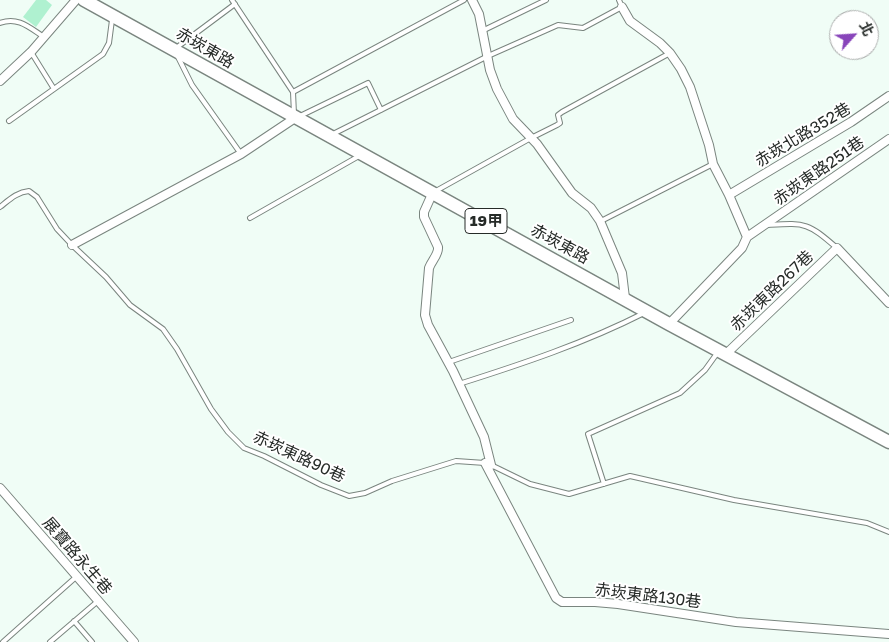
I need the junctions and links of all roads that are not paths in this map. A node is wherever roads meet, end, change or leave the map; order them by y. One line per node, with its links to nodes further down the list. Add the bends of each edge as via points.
1 (76, 0): 11 (street)
2 (84, 0): 8 (main road, 赤崁東路 / 19甲)
3 (464, 0): 18 (lane)
4 (472, 0): 10 (street)
5 (546, 0): 10 (lane)
6 (234, 2): 12 (lane); 18 (lane)
7 (621, 3): 14 (street, via 630,21); 15 (lane, via 583,28 558,25)
8 (112, 15): 12 (main road, 赤崁東路 / 19甲); 17 (lane, via 107,50)
9 (0, 23): 11 (lane, via 20,21)
10 (482, 31): 15 (street)
11 (44, 37): 13 (street)
12 (174, 49): 21 (main road, 赤崁東路 / 19甲); 26 (lane, via 192,85)
13 (31, 52): 16 (street); 17 (lane)
14 (670, 53): 24 (lane, via 562,112 558,115 559,124); 28 (street, via 688,82)
15 (488, 56): 20 (lane); 24 (street, via 490,70 509,111)
16 (0, 81)
17 (54, 89): 22 (lane)
18 (293, 92): 21 (lane)
19 (889, 96): 30 (street, 赤崁北路352巷)
20 (381, 110): 21 (lane, via 368,83); 23 (lane)
21 (295, 118): 23 (main road, 赤崁東路 / 19甲); 26 (street)
22 (8, 121)
23 (328, 136): 27 (main road, 赤崁東路 / 19甲)
24 (531, 138): 29 (lane); 33 (street, via 572,193 587,204)
25 (889, 139): 34 (street, 赤崁東路251巷)
26 (241, 154): 36 (street)
27 (362, 154): 29 (main road, 赤崁東路 / 19甲); 32 (lane)
28 (713, 164): 30 (street); 33 (lane)
29 (433, 192): 38 (main road, 赤崁東路 / 19甲); 44 (street, 赤崁東路130巷, via 424,217 438,252 429,268 425,315)
30 (730, 195): 35 (street)
31 (0, 207): 36 (lane, 赤崁東路90巷, via 17,194 29,191 37,197 57,229)
32 (250, 218)
33 (600, 221): 38 (street, via 622,273)
34 (766, 225): 35 (street, 赤崁東路251巷); 37 (lane, 赤崁東路251巷, via 801,224 812,227)
35 (747, 237): 42 (street, 赤崁東路251巷, via 742,248)
36 (72, 245): 47 (lane, 赤崁東路90巷, via 130,305 163,329 211,409 244,448 349,496 456,461)
37 (837, 248): 39 (street, 赤崁東路251巷); 43 (street, 赤崁東路267巷)
38 (625, 298): 40 (main road, 赤崁東路 / 19甲)
39 (889, 303)
40 (647, 311): 42 (main road, 赤崁東路 / 19甲); 45 (lane, via 606,332 509,369)
41 (571, 320): 44 (lane)
42 (669, 324): 43 (main road, 赤崁東路 / 19甲)
43 (722, 352): 46 (main road, 赤崁東路 / 19甲); 48 (lane, via 680,393 588,434)
44 (448, 362): 45 (street, 赤崁東路130巷)
45 (459, 384): 47 (street, 赤崁東路130巷, via 484,437)
46 (889, 442)
47 (488, 464): 48 (lane, 赤崁東路90巷, via 530,484 569,494); 54 (street, 赤崁東路130巷, via 556,598 562,602 618,604 736,622)
48 (604, 484): 50 (lane, 赤崁東路90巷, via 630,476 734,500 866,523)
49 (0, 488): 51 (street, 展寶路永生巷)
50 (889, 532)
51 (76, 577): 52 (street, 展寶路永生巷); 55 (lane)
52 (98, 601): 53 (lane); 58 (street, 展寶路永生巷)
53 (74, 621): 56 (lane); 57 (lane)
54 (889, 634)
55 (3, 642)
56 (50, 642)
57 (92, 642)
58 (134, 642)

